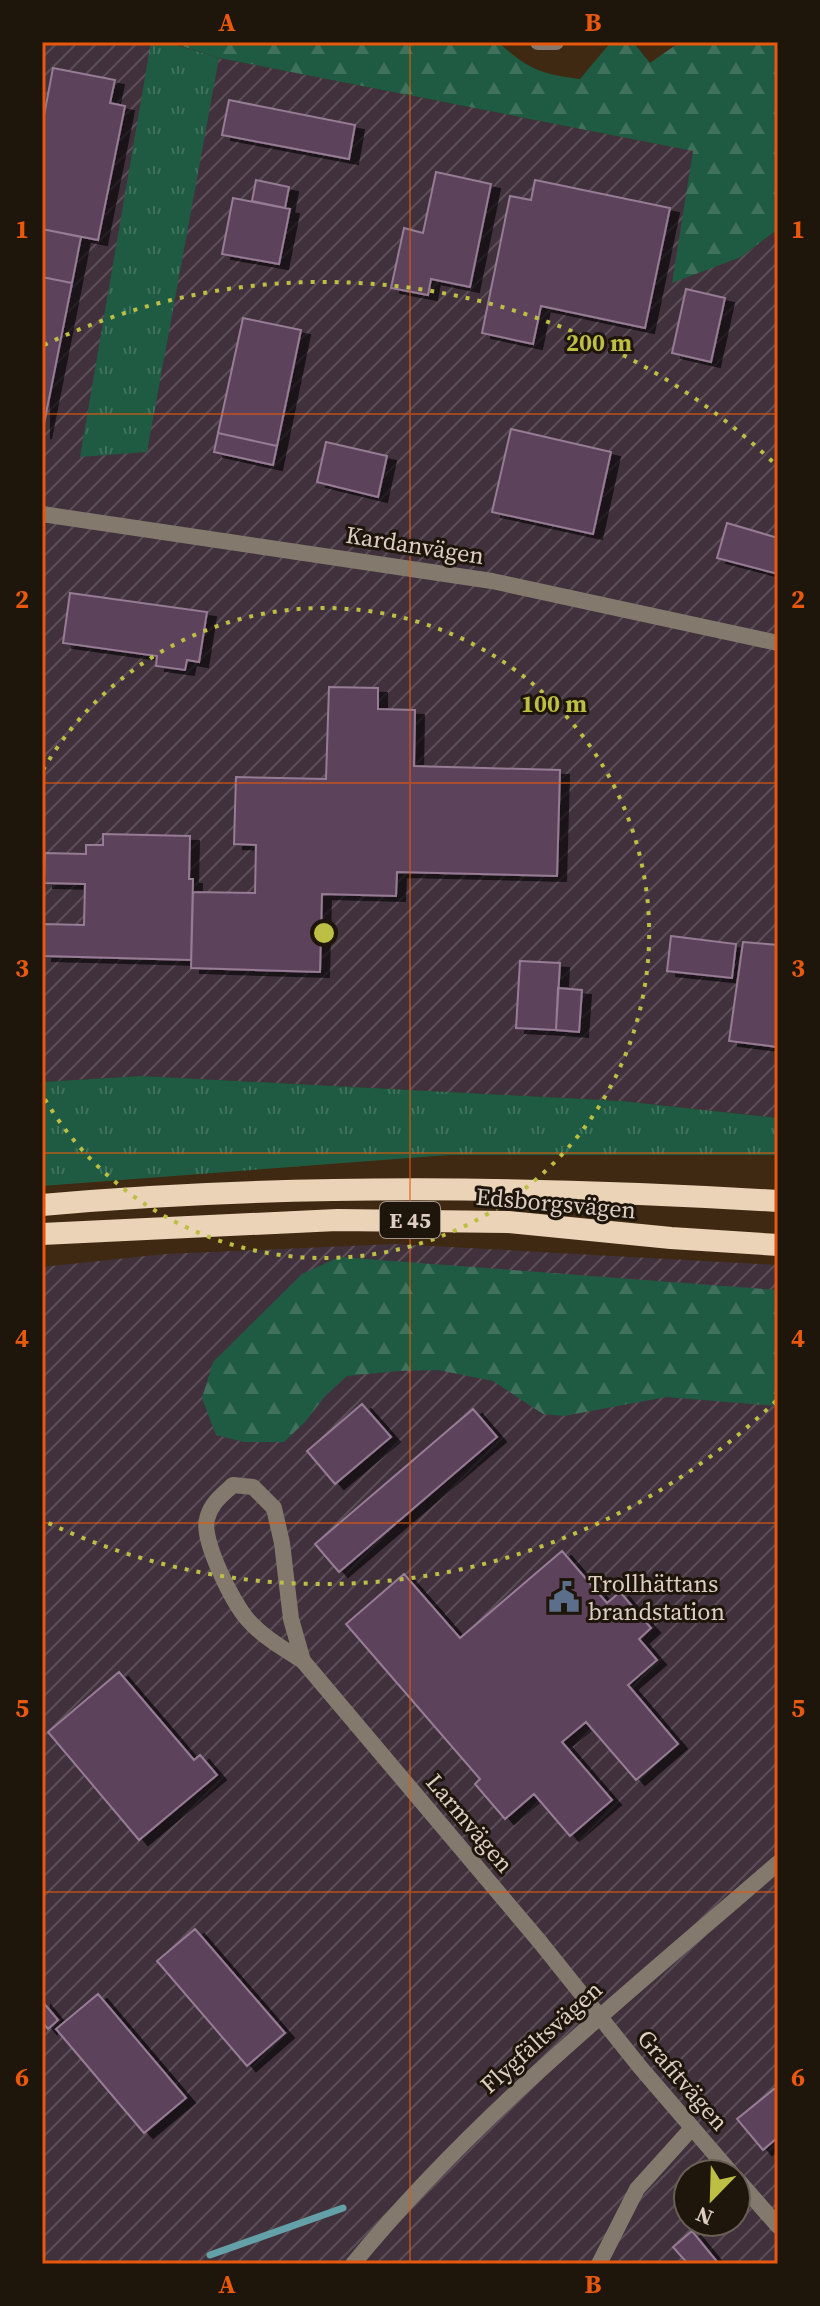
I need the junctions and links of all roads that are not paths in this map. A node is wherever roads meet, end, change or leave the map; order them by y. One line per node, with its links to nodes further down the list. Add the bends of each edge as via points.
1 (538, 42): 2 (street)
2 (556, 42)
3 (42, 514): 4 (street, Kardanvägen, via 492,581)
4 (778, 643)
5 (778, 1201): 6 (highway, Edsborgsvägen / E 45, via 508,1188 334,1189)
6 (42, 1205)
7 (42, 1234): 8 (highway, Edsborgsvägen / E 45, via 337,1220 508,1222)
8 (778, 1245)
9 (303, 1661): 9 (street, Larmvägen, via 274,1508 253,1487 233,1485 213,1503 206,1522 213,1552 248,1620); 11 (street, Larmvägen)
10 (778, 1863): 11 (street, Flygfältsvägen)
11 (599, 2017): 12 (street, Grafitvägen); 16 (street, Flygfältsvägen, via 469,2134)
12 (692, 2128): 13 (street, Grafitvägen); 17 (street, via 637,2189)
13 (718, 2158)
14 (752, 2196): 15 (street, Grafitvägen)
15 (778, 2226)
16 (353, 2264)
17 (599, 2264)

